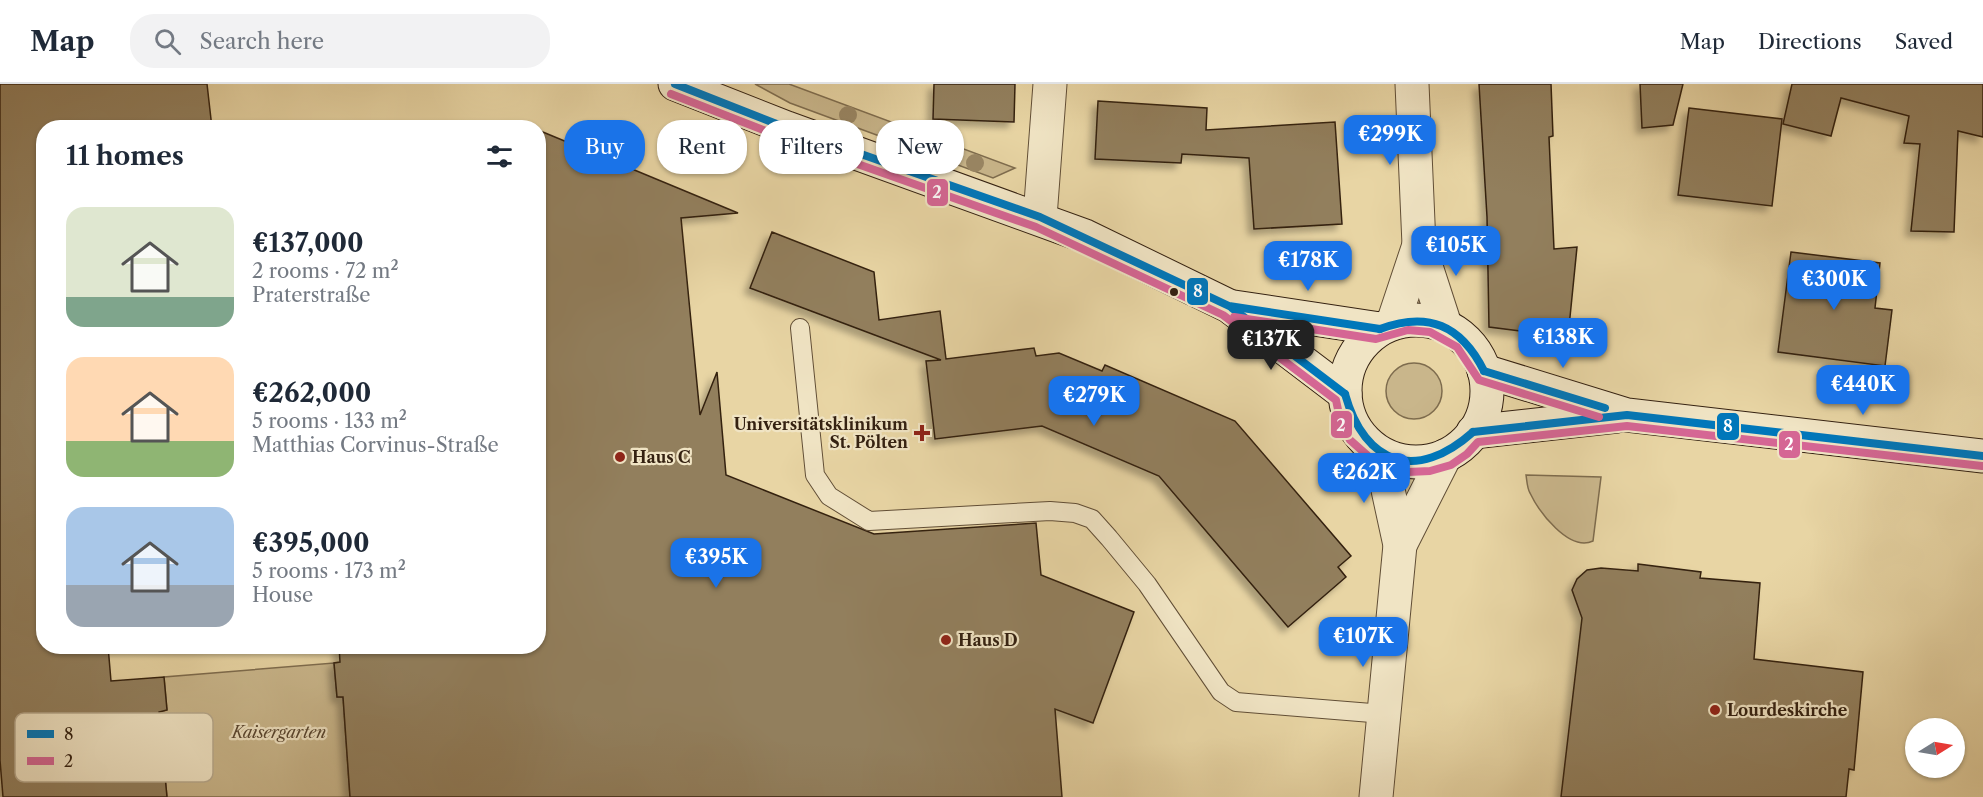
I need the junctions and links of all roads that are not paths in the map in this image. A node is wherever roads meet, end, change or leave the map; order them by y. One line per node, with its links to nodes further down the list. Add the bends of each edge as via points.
1 (675, 84): 4 (main road)
2 (1050, 84): 4 (main road)
3 (1412, 84): 5 (main road)
4 (1040, 217): 6 (main road)
5 (1419, 245): 7 (main road); 8 (main road)
6 (1229, 306): 7 (main road); 11 (main road)
7 (1386, 326): 8 (main road, via 1419,320); 11 (main road, via 1357,350 1348,371)
8 (1445, 326): 10 (main road, via 1470,344)
9 (801, 328): 18 (lane, via 816,475 830,496 869,521 1050,511 1092,519 1147,584 1221,692 1236,702)
10 (1484, 371): 12 (main road); 13 (main road, via 1486,403)
11 (1345, 394): 14 (main road, via 1349,415 1359,434)
12 (1628, 415): 13 (main road); 16 (main road)
13 (1473, 432): 15 (main road)
14 (1380, 453): 15 (main road, via 1409,462); 17 (main road)
15 (1445, 456): 17 (main road)
16 (1983, 456)
17 (1400, 545): 18 (main road)
18 (1384, 714): 19 (main road)
19 (1376, 797)

